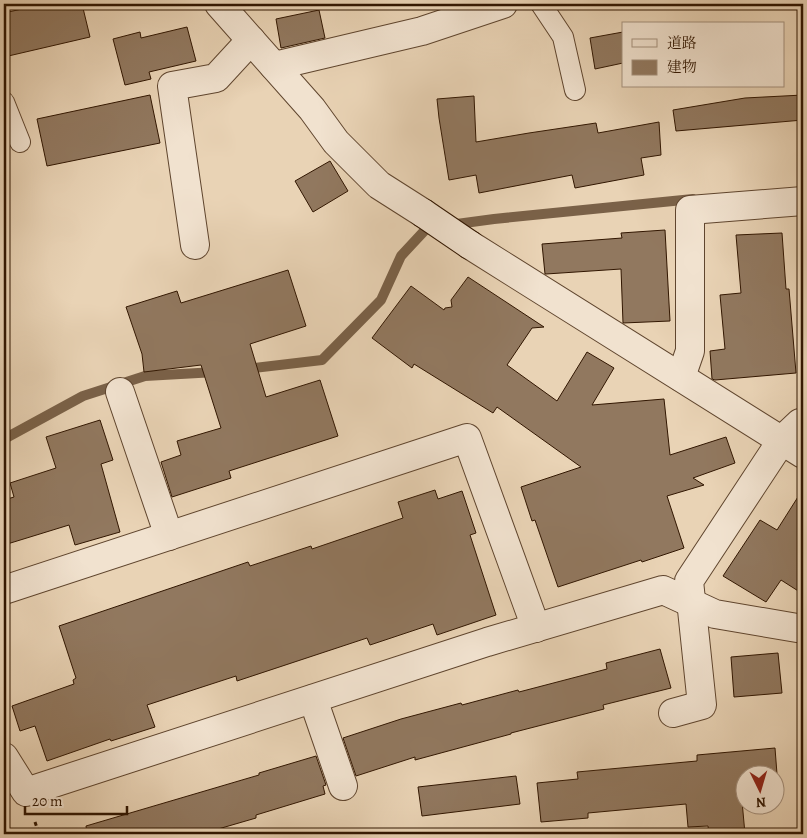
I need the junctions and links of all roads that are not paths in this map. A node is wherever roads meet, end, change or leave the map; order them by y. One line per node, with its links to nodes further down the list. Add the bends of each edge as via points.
1 (219, 4): 4 (street)
2 (503, 4): 5 (street, via 422,31)
3 (541, 4): 6 (lane, via 563,37)
4 (251, 40): 5 (street); 10 (street, via 216,78 172,86)
5 (274, 66): 11 (street, via 336,142 379,185)
6 (575, 90)
7 (4, 102): 8 (lane)
8 (20, 142)
9 (803, 201): 11 (street, via 690,210 690,351)
10 (195, 245)
11 (681, 377): 14 (street)
12 (120, 392): 15 (street)
13 (803, 423): 14 (street, via 800,423)
14 (793, 447): 17 (street, via 689,582)
15 (169, 536): 16 (street); 18 (street, via 467,438)
16 (4, 590)
17 (690, 602): 18 (street, via 663,590); 19 (street, via 715,614); 21 (street, via 702,705)
18 (536, 628): 20 (street)
19 (803, 629)
20 (313, 699): 22 (street, via 26,792); 23 (street)
21 (673, 714)
22 (8, 772)
23 (343, 786)

